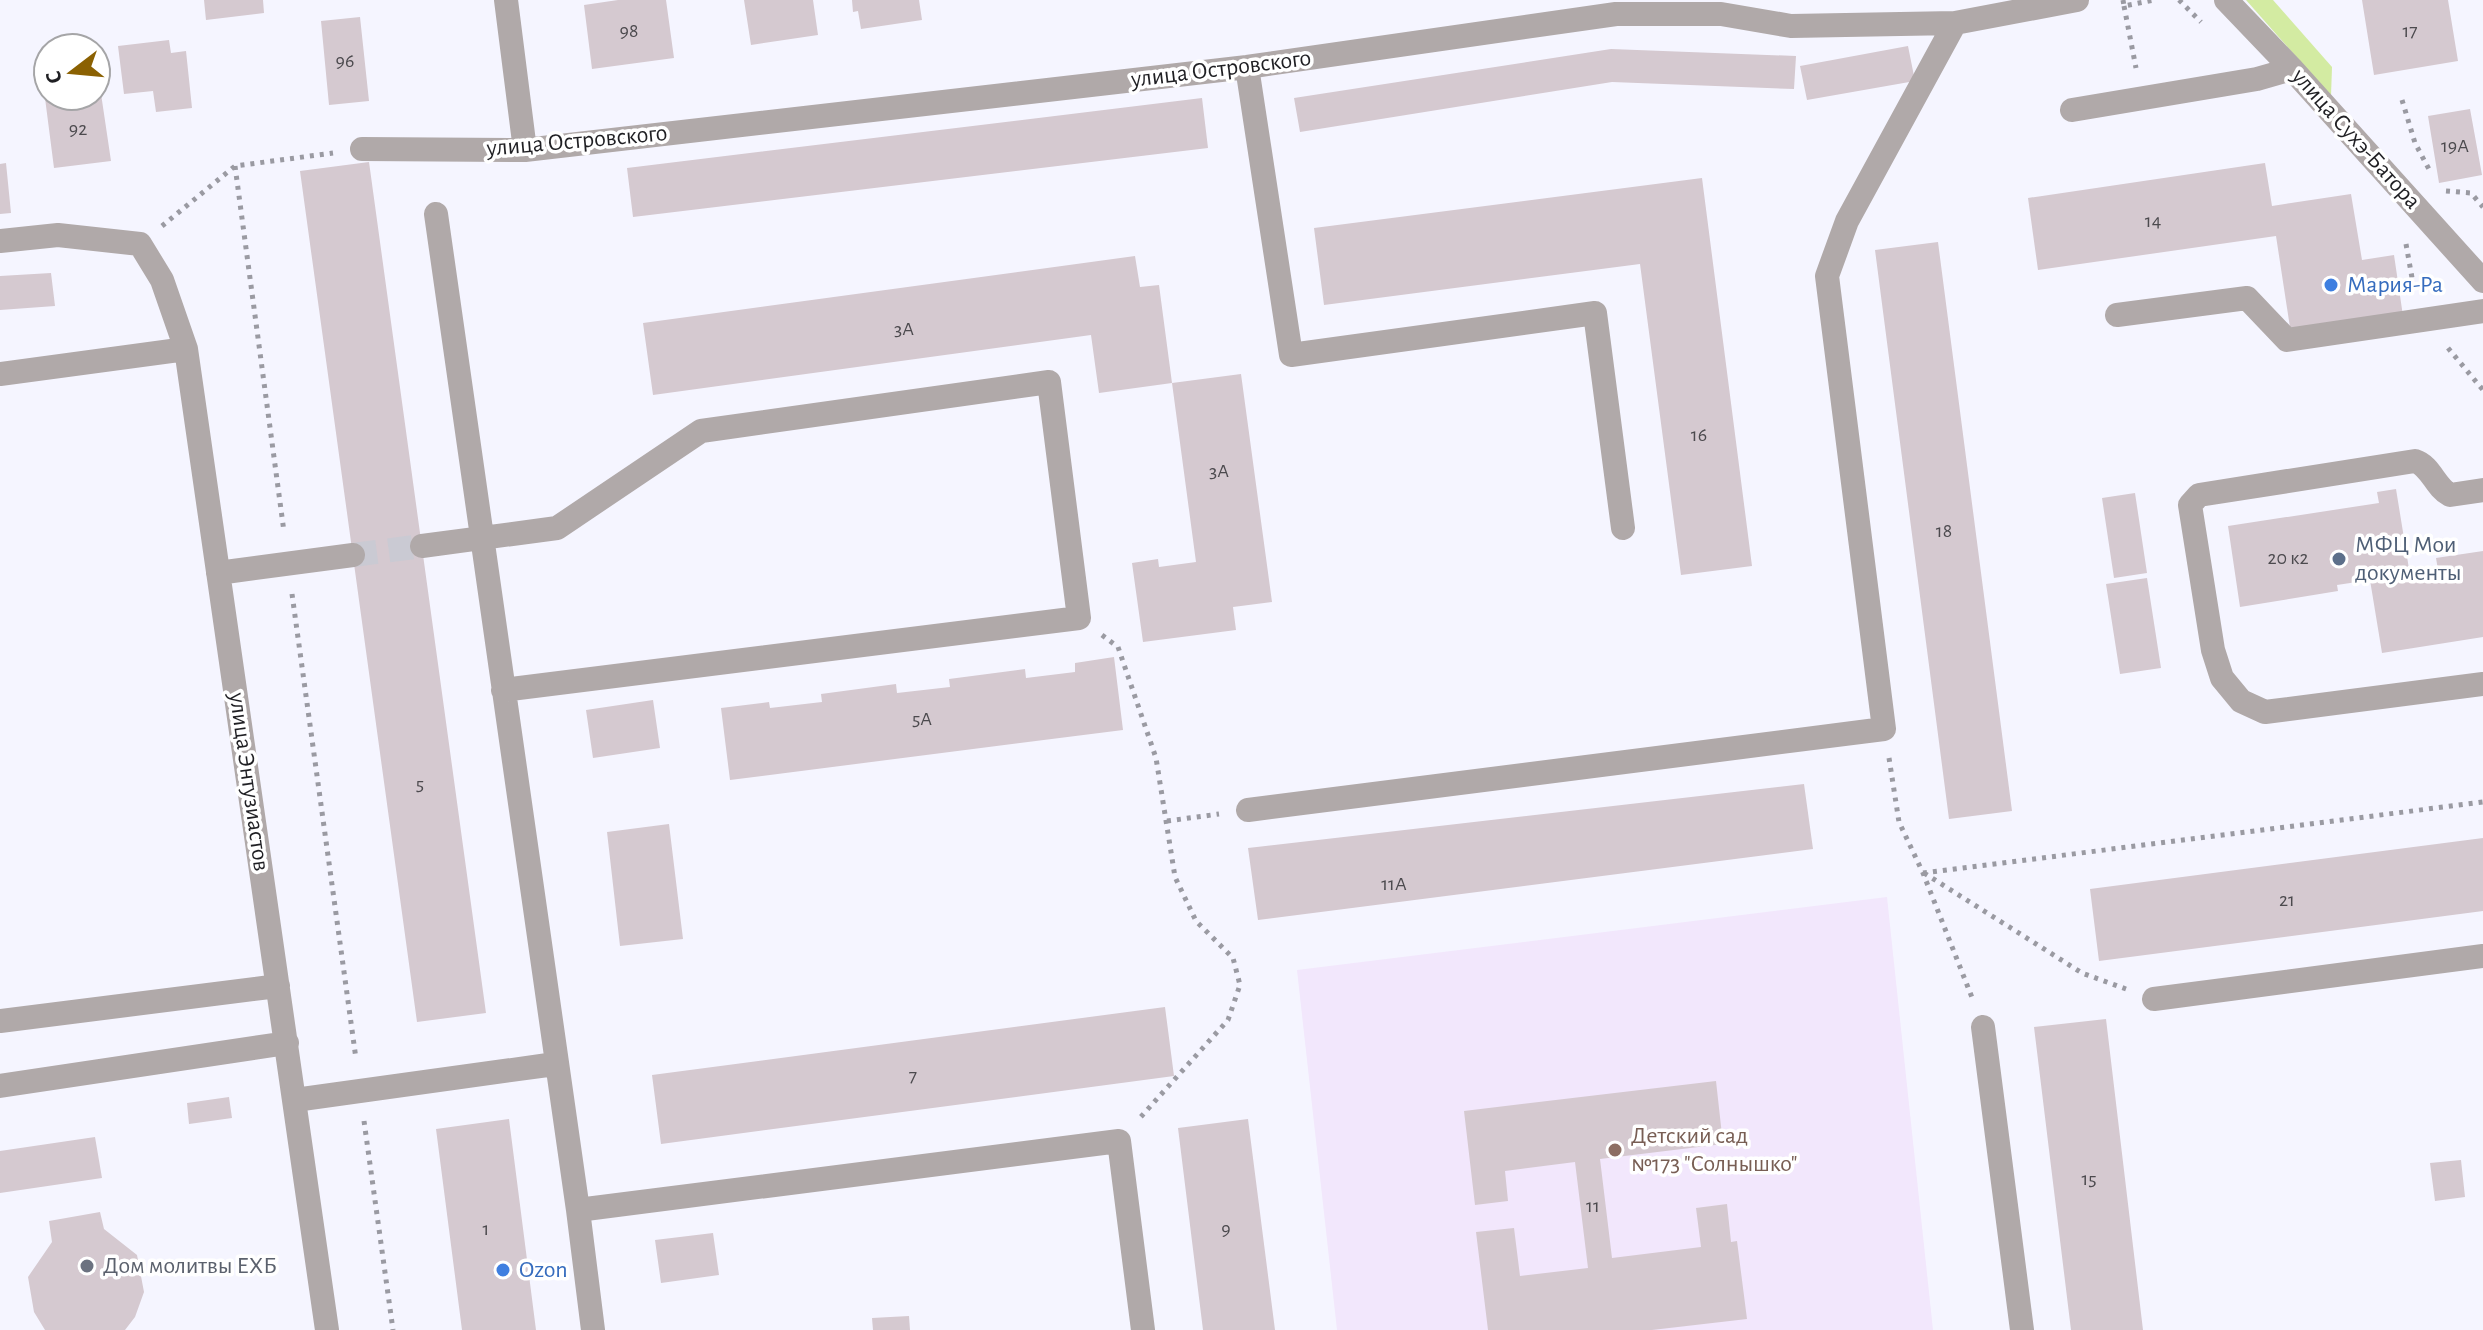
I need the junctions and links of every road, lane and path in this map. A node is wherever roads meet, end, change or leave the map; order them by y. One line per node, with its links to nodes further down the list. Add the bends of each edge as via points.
1 (506, 0): 16 (street)
2 (2077, 0): 8 (street, улица Островского)
3 (2154, 0): 6 (path)
4 (2179, 0): 9 (path)
5 (2226, 0): 11 (street, улица Сухэ-Батора)
6 (2124, 3): 12 (path)
7 (1720, 7): 8 (street, улица Островского, via 1791,26); 10 (street, улица Островского, via 1616,14)
8 (1955, 23): 42 (street, via 1847,221 1827,276)
9 (2201, 23)
10 (1247, 67): 16 (street, улица Островского); 33 (street, via 1291,355 1595,313)
11 (2292, 69): 12 (street); 25 (street, улица Сухэ-Батора)
12 (2142, 98): 14 (street)
13 (2402, 100): 18 (path, via 2415,143)
14 (2072, 110)
15 (362, 149): 16 (street, улица Островского); 17 (path)
16 (525, 150)
17 (235, 166): 23 (path); 37 (path)
18 (2434, 179)
19 (2440, 191): 20 (path, via 2471,193)
20 (2483, 207)
21 (436, 214): 34 (street)
22 (0, 241): 23 (street, via 58,235)
23 (140, 244): 29 (street, улица Энтузиастов, via 162,280)
24 (2406, 244): 28 (path, via 2417,310)
25 (2483, 281)
26 (2483, 311): 28 (street)
27 (2117, 315): 28 (street, via 2247,298 2287,340)
28 (2426, 320): 31 (path)
29 (186, 349): 30 (street); 38 (street, улица Энтузиастов)
30 (0, 374)
31 (2483, 390)
32 (2483, 490): 40 (street, via 2450,495 2415,461 2199,495 2190,505 2213,650 2222,678 2241,701 2265,712)
33 (1623, 528)
34 (482, 538): 35 (street); 39 (street, via 557,528 701,431 1049,382); 41 (street)
35 (422, 546)
36 (353, 555): 37 (street)
37 (288, 564): 38 (street); 55 (path)
38 (218, 573): 48 (street, улица Энтузиастов)
39 (1079, 618): 41 (street); 45 (path, via 1118,647 1156,758)
40 (2483, 684)
41 (503, 690): 53 (street)
42 (1884, 729): 44 (street); 46 (path, via 1899,822)
43 (2483, 802): 46 (path)
44 (1248, 810): 45 (path)
45 (1167, 821): 57 (path, via 1175,877 1196,921 1233,958 1240,985 1228,1020)
46 (1923, 873): 49 (path, via 2082,973); 51 (path)
47 (2483, 956): 49 (street)
48 (278, 986): 50 (street); 52 (street, улица Энтузиастов)
49 (2154, 999)
50 (0, 1021)
51 (1983, 1027): 63 (street)
52 (287, 1043): 54 (street); 56 (street, улица Энтузиастов)
53 (555, 1064): 55 (street); 58 (street)
54 (0, 1086)
55 (360, 1091): 56 (street); 60 (path)
56 (295, 1100): 59 (street, улица Энтузиастов)
57 (1119, 1141): 58 (street); 62 (street)
58 (578, 1210): 61 (street)
59 (327, 1330)
60 (393, 1330)
61 (593, 1330)
62 (1143, 1330)
63 (2022, 1330)

